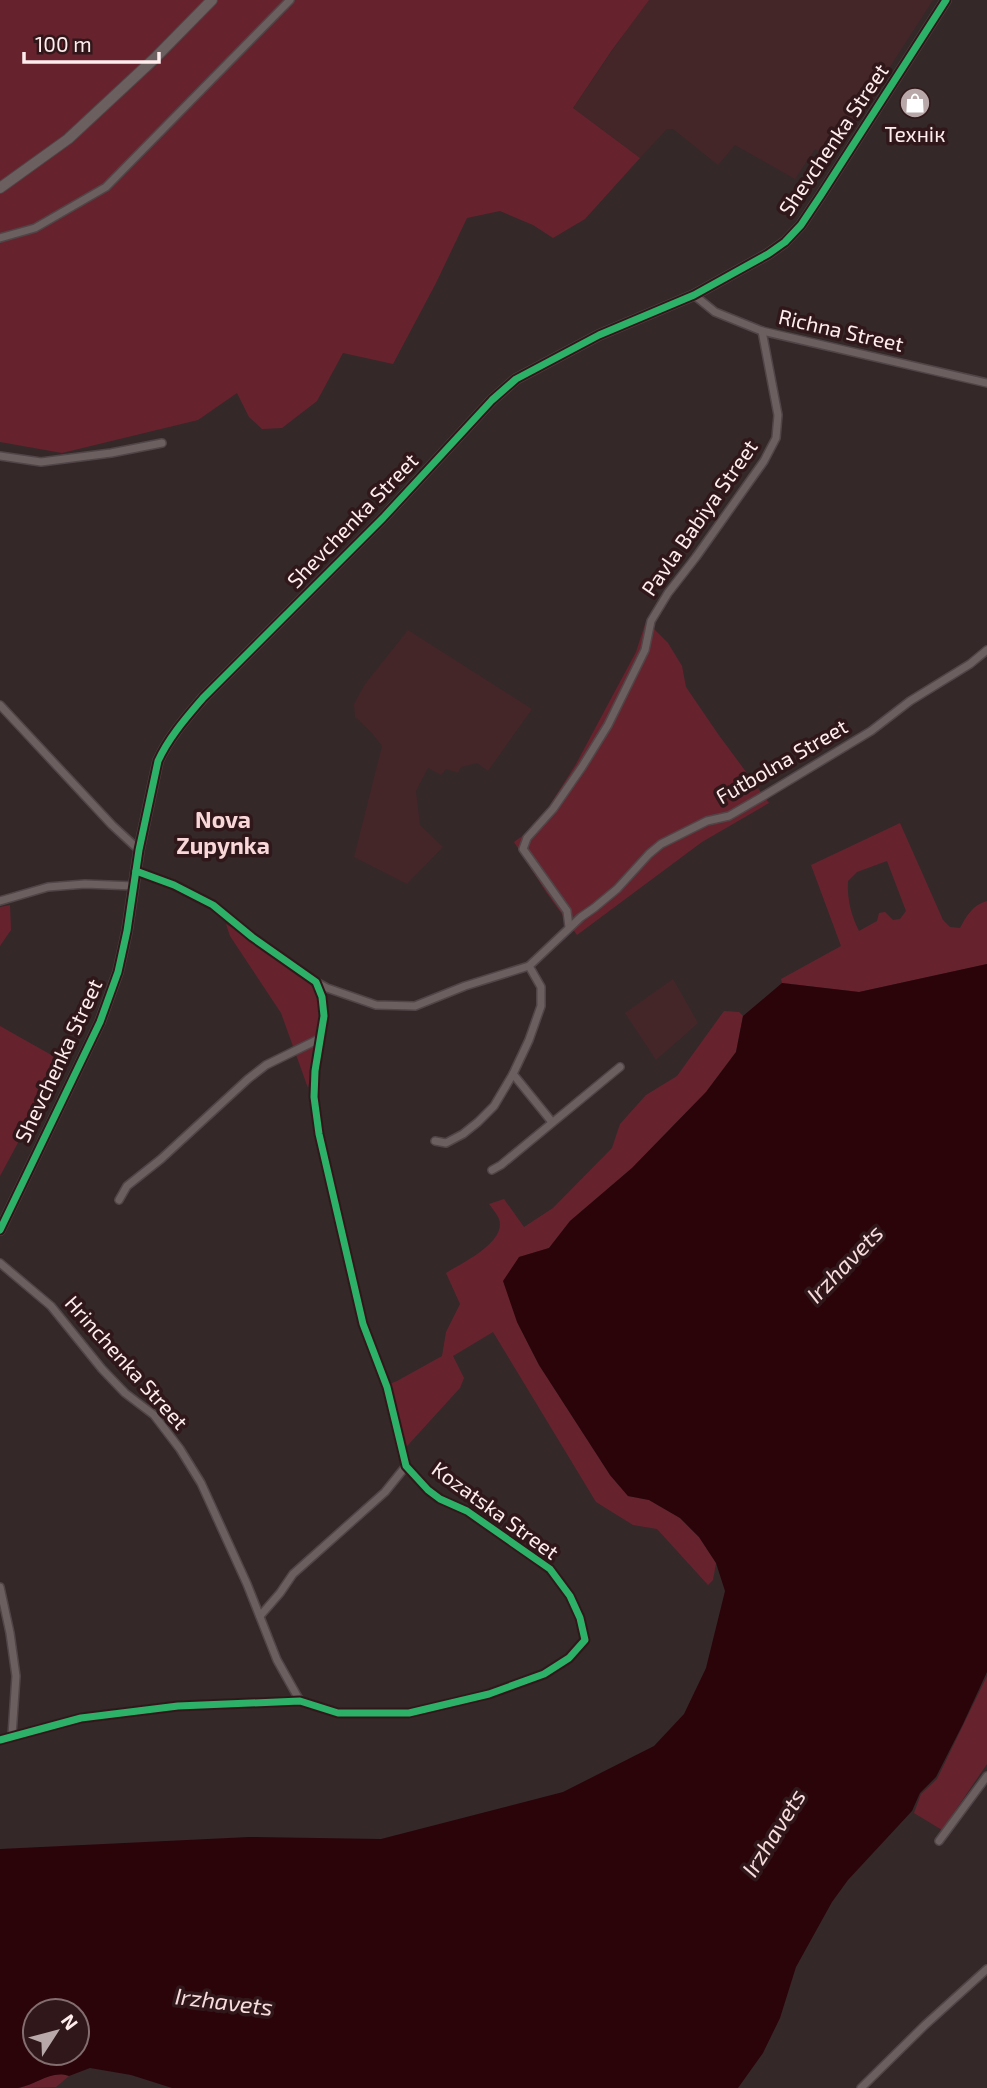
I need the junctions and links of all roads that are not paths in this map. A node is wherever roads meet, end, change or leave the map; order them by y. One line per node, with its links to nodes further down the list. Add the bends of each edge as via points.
1 (212, 0): 4 (street, via 68,139)
2 (290, 0): 5 (street, via 106,187 34,228)
3 (946, 0): 6 (street, Shevchenka Street, via 801,225 768,254)
4 (0, 188)
5 (0, 238)
6 (694, 295): 7 (street, Richna Street, via 715,312); 13 (street, Shevchenka Street, via 546,362 492,400 183,721 158,761)
7 (762, 331): 8 (street, Richna Street); 17 (street, Pavla Babiya Street, via 778,415 776,438 668,593 651,621 645,650 608,725 523,849 567,911)
8 (987, 383)
9 (162, 443): 10 (street, via 41,462)
10 (0, 456)
11 (987, 650): 17 (street, Futbolna Street, via 871,732 729,816 697,825 661,844 617,889)
12 (0, 705): 13 (street)
13 (139, 850): 14 (street, Shevchenka Street)
14 (136, 871): 15 (street, Shevchenka Street); 19 (street, via 213,905)
15 (134, 886): 16 (street, via 48,887); 27 (street, Shevchenka Street, via 118,972 100,1022)
16 (0, 901)
17 (569, 927): 18 (street, Futbolna Street)
18 (529, 966): 19 (street, via 415,1006 376,1005); 22 (street, via 541,986 541,1006)
19 (316, 982): 20 (street, Kozatska Street, via 324,1016)
20 (319, 1039): 26 (street, via 248,1079 127,1185); 29 (street, Kozatska Street, via 314,1097 319,1134 363,1324 387,1387)
21 (620, 1068): 23 (street)
22 (513, 1074): 23 (street); 24 (street, via 478,1122 446,1143)
23 (552, 1122): 25 (street)
24 (435, 1141)
25 (492, 1170)
26 (120, 1200)
27 (0, 1230)
28 (0, 1263): 31 (street, Hrinchenka Street, via 51,1306 102,1369 154,1415 180,1449 201,1483)
29 (406, 1466): 31 (street, via 385,1492 293,1574); 32 (street, Kozatska Street, via 440,1499 467,1511 550,1569 570,1596 585,1640 569,1658 544,1674 489,1695 409,1713 338,1713)
30 (0, 1587): 33 (street, via 16,1676)
31 (260, 1616): 32 (street, Hrinchenka Street, via 276,1660)
32 (300, 1701): 33 (street, Kozatska Street, via 178,1706 81,1718)
33 (12, 1735): 34 (street, Kozatska Street)
34 (0, 1740)
35 (987, 1776): 36 (street)
36 (939, 1841)
37 (987, 1969): 38 (street)
38 (861, 2088)

